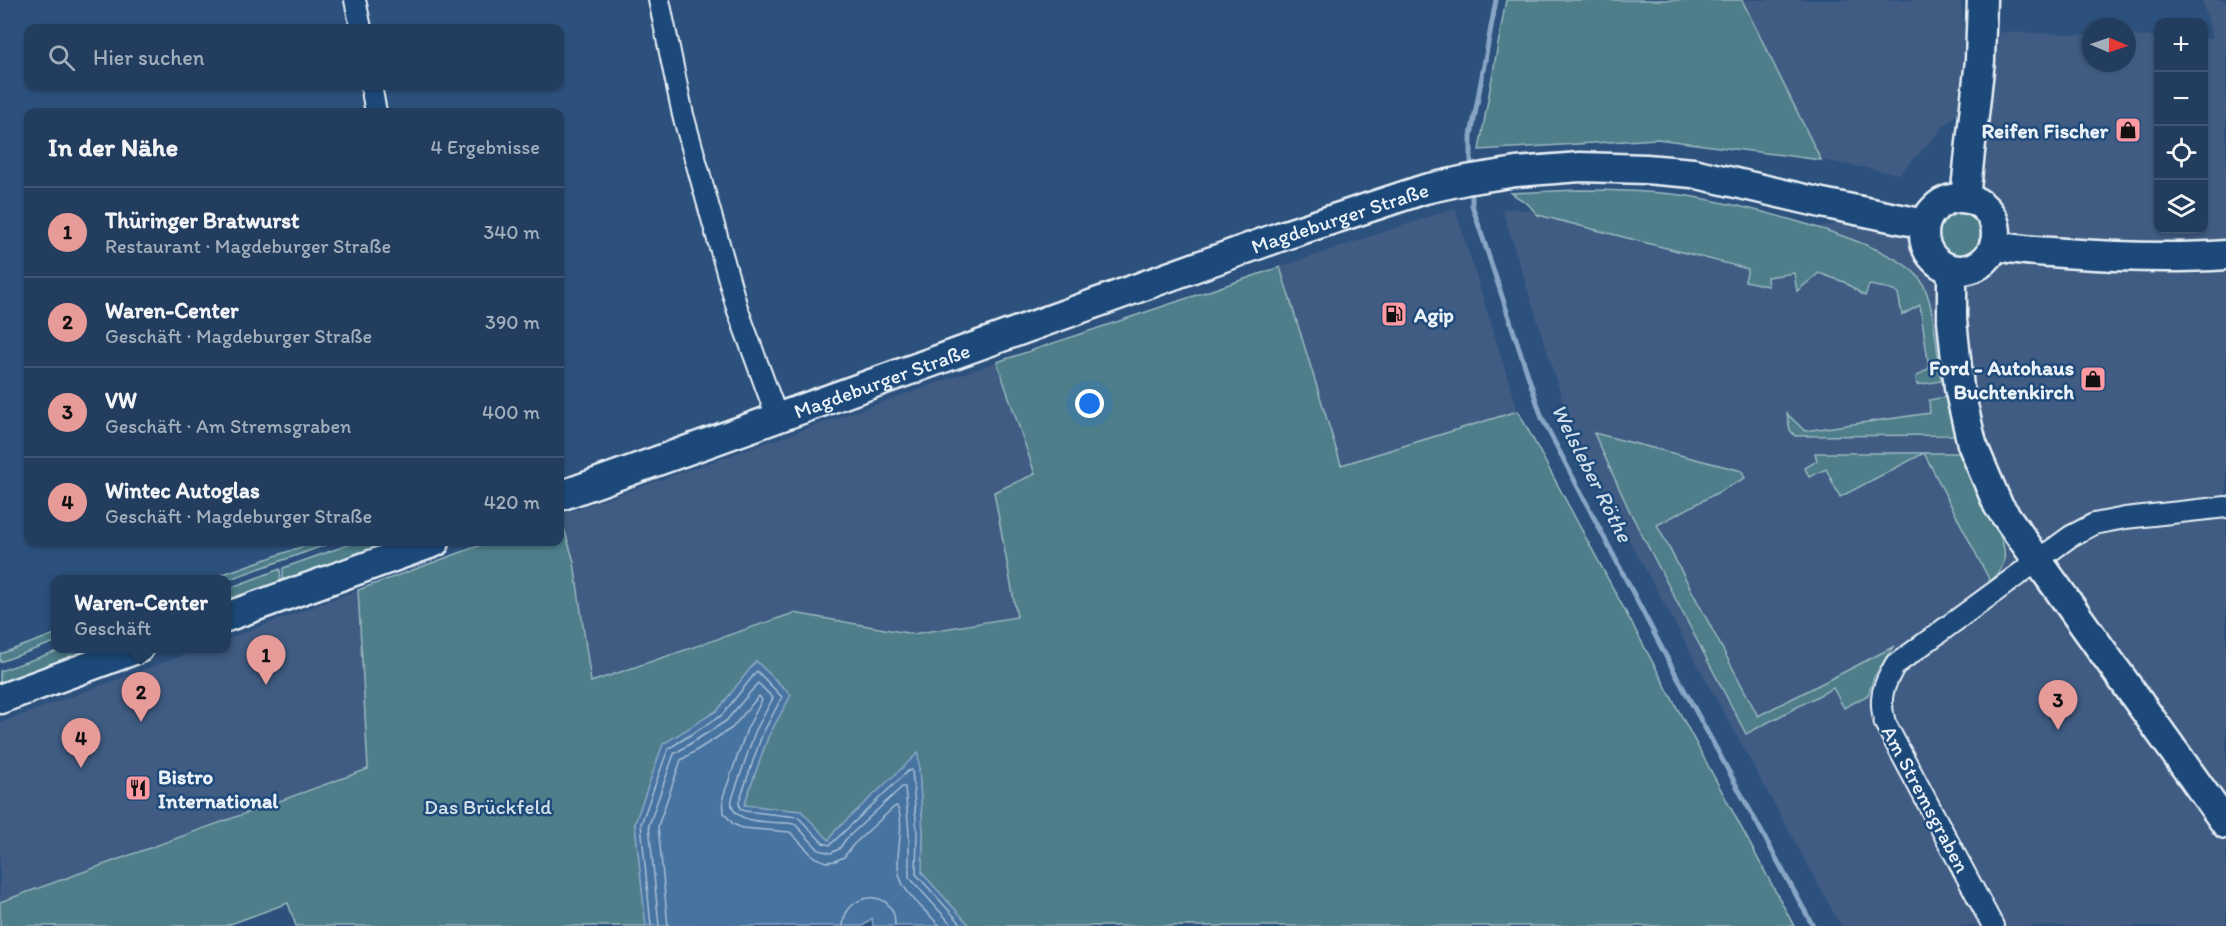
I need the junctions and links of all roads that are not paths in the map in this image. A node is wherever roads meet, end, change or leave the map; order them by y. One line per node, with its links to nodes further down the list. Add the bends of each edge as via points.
1 (355, 0): 4 (street)
2 (659, 0): 12 (street, Magdeburger Straße, via 683,115 737,308)
3 (1982, 0): 7 (main road, via 1980,60)
4 (360, 24)
5 (372, 90): 6 (street)
6 (375, 108)
7 (1965, 198): 8 (main road, via 1937,206); 9 (main road, via 1988,211 1995,228)
8 (1925, 224): 11 (main road, via 1928,252); 12 (main road, Magdeburger Straße, via 1693,173 1580,167 1479,178 1425,189 1282,236)
9 (1995, 244): 10 (main road, via 2121,257); 11 (main road, via 1982,263)
10 (2226, 255)
11 (1952, 270): 16 (main road, via 1954,351 1972,444 1998,505)
12 (777, 417): 13 (main road, Magdeburger Straße)
13 (564, 495)
14 (2226, 507): 16 (street, Am Stremsgraben, via 2094,524)
15 (424, 546): 17 (main road)
16 (2037, 560): 20 (main road); 21 (street, Am Stremsgraben, via 1895,665 1884,684 1880,706 1892,738)
17 (231, 615)
18 (125, 653): 19 (main road)
19 (0, 699)
20 (2226, 824)
21 (1993, 926)

